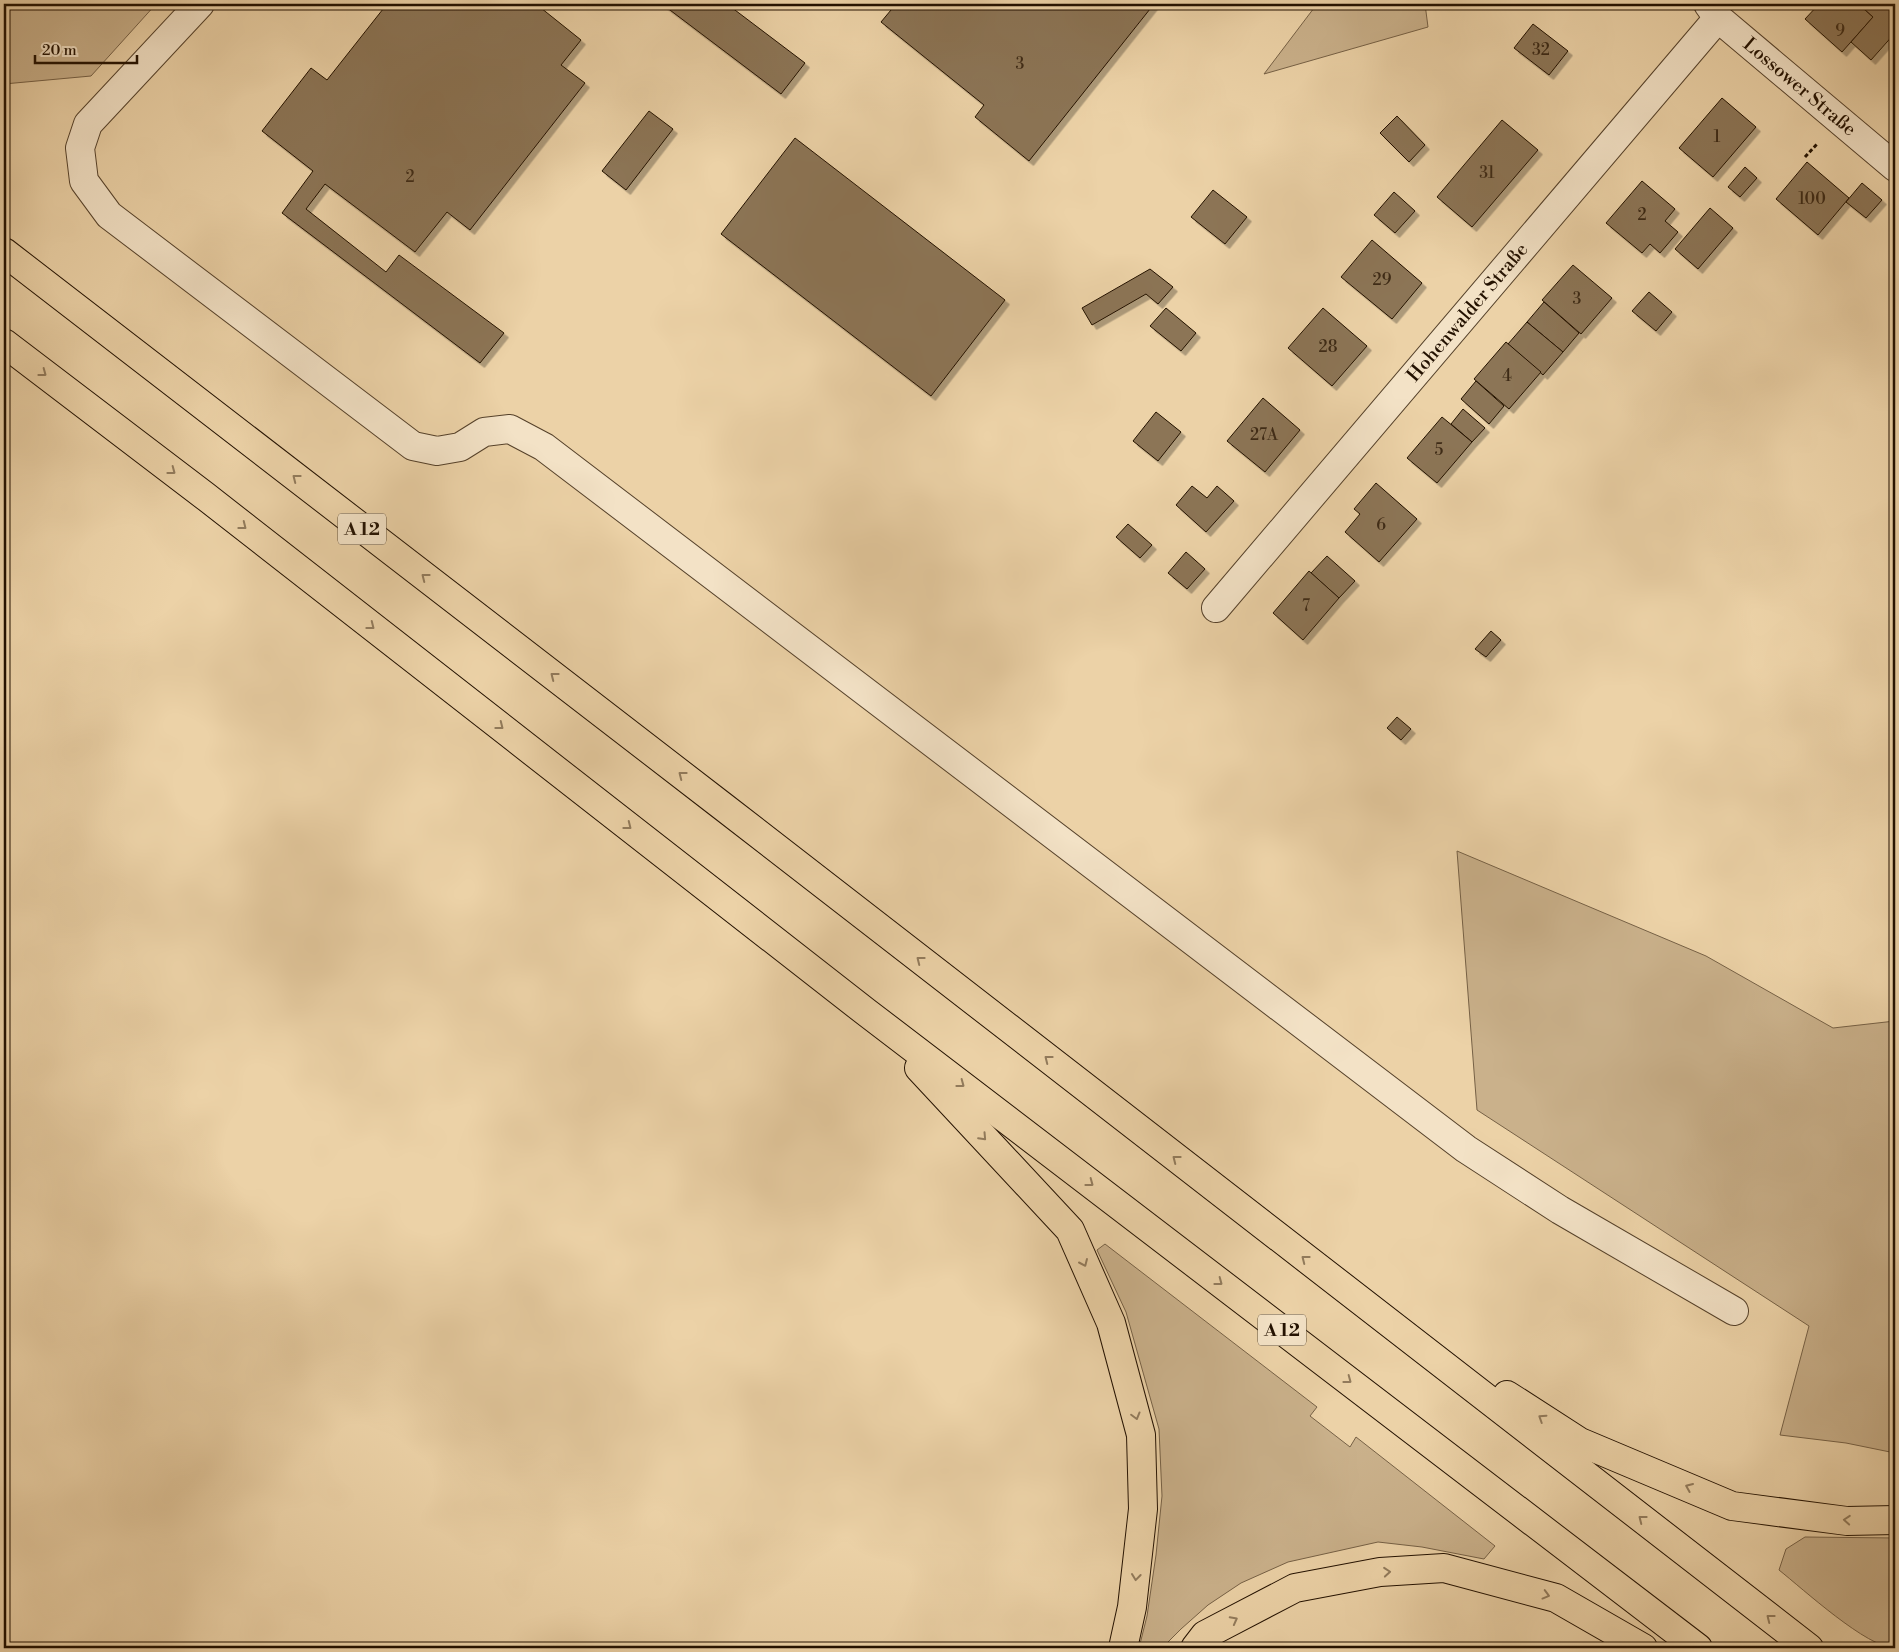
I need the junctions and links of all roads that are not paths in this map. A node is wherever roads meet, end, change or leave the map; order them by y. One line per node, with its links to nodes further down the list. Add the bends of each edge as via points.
1 (200, 4): 9 (street, via 88,124 80,148 84,181 110,215 413,446 438,451 460,447 484,432 510,429 544,447 1466,1150 1560,1210)
2 (1713, 11): 3 (street, Lossower Straße); 6 (street, Hohenwalder Straße)
3 (1895, 166)
4 (4, 252): 8 (highway, A 12, one-way to 4)
5 (4, 343): 7 (highway, A 12, one-way to 7)
6 (1216, 608)
7 (866, 1012): 11 (highway, one-way to 11, via 1070,1230 1111,1323 1142,1435 1144,1509 1132,1607); 14 (highway, A 12, one-way to 14)
8 (1343, 1289): 10 (highway, one-way to 8, via 1847,1521 1732,1506 1598,1450 1580,1442); 15 (highway, A 12, one-way to 8)
9 (1734, 1311)
10 (1895, 1520)
11 (1123, 1648)
12 (1195, 1648): 13 (highway, one-way to 13, via 1205,1635 1295,1588 1380,1572 1444,1568 1556,1598)
13 (1643, 1648)
14 (1698, 1648)
15 (1809, 1648)

